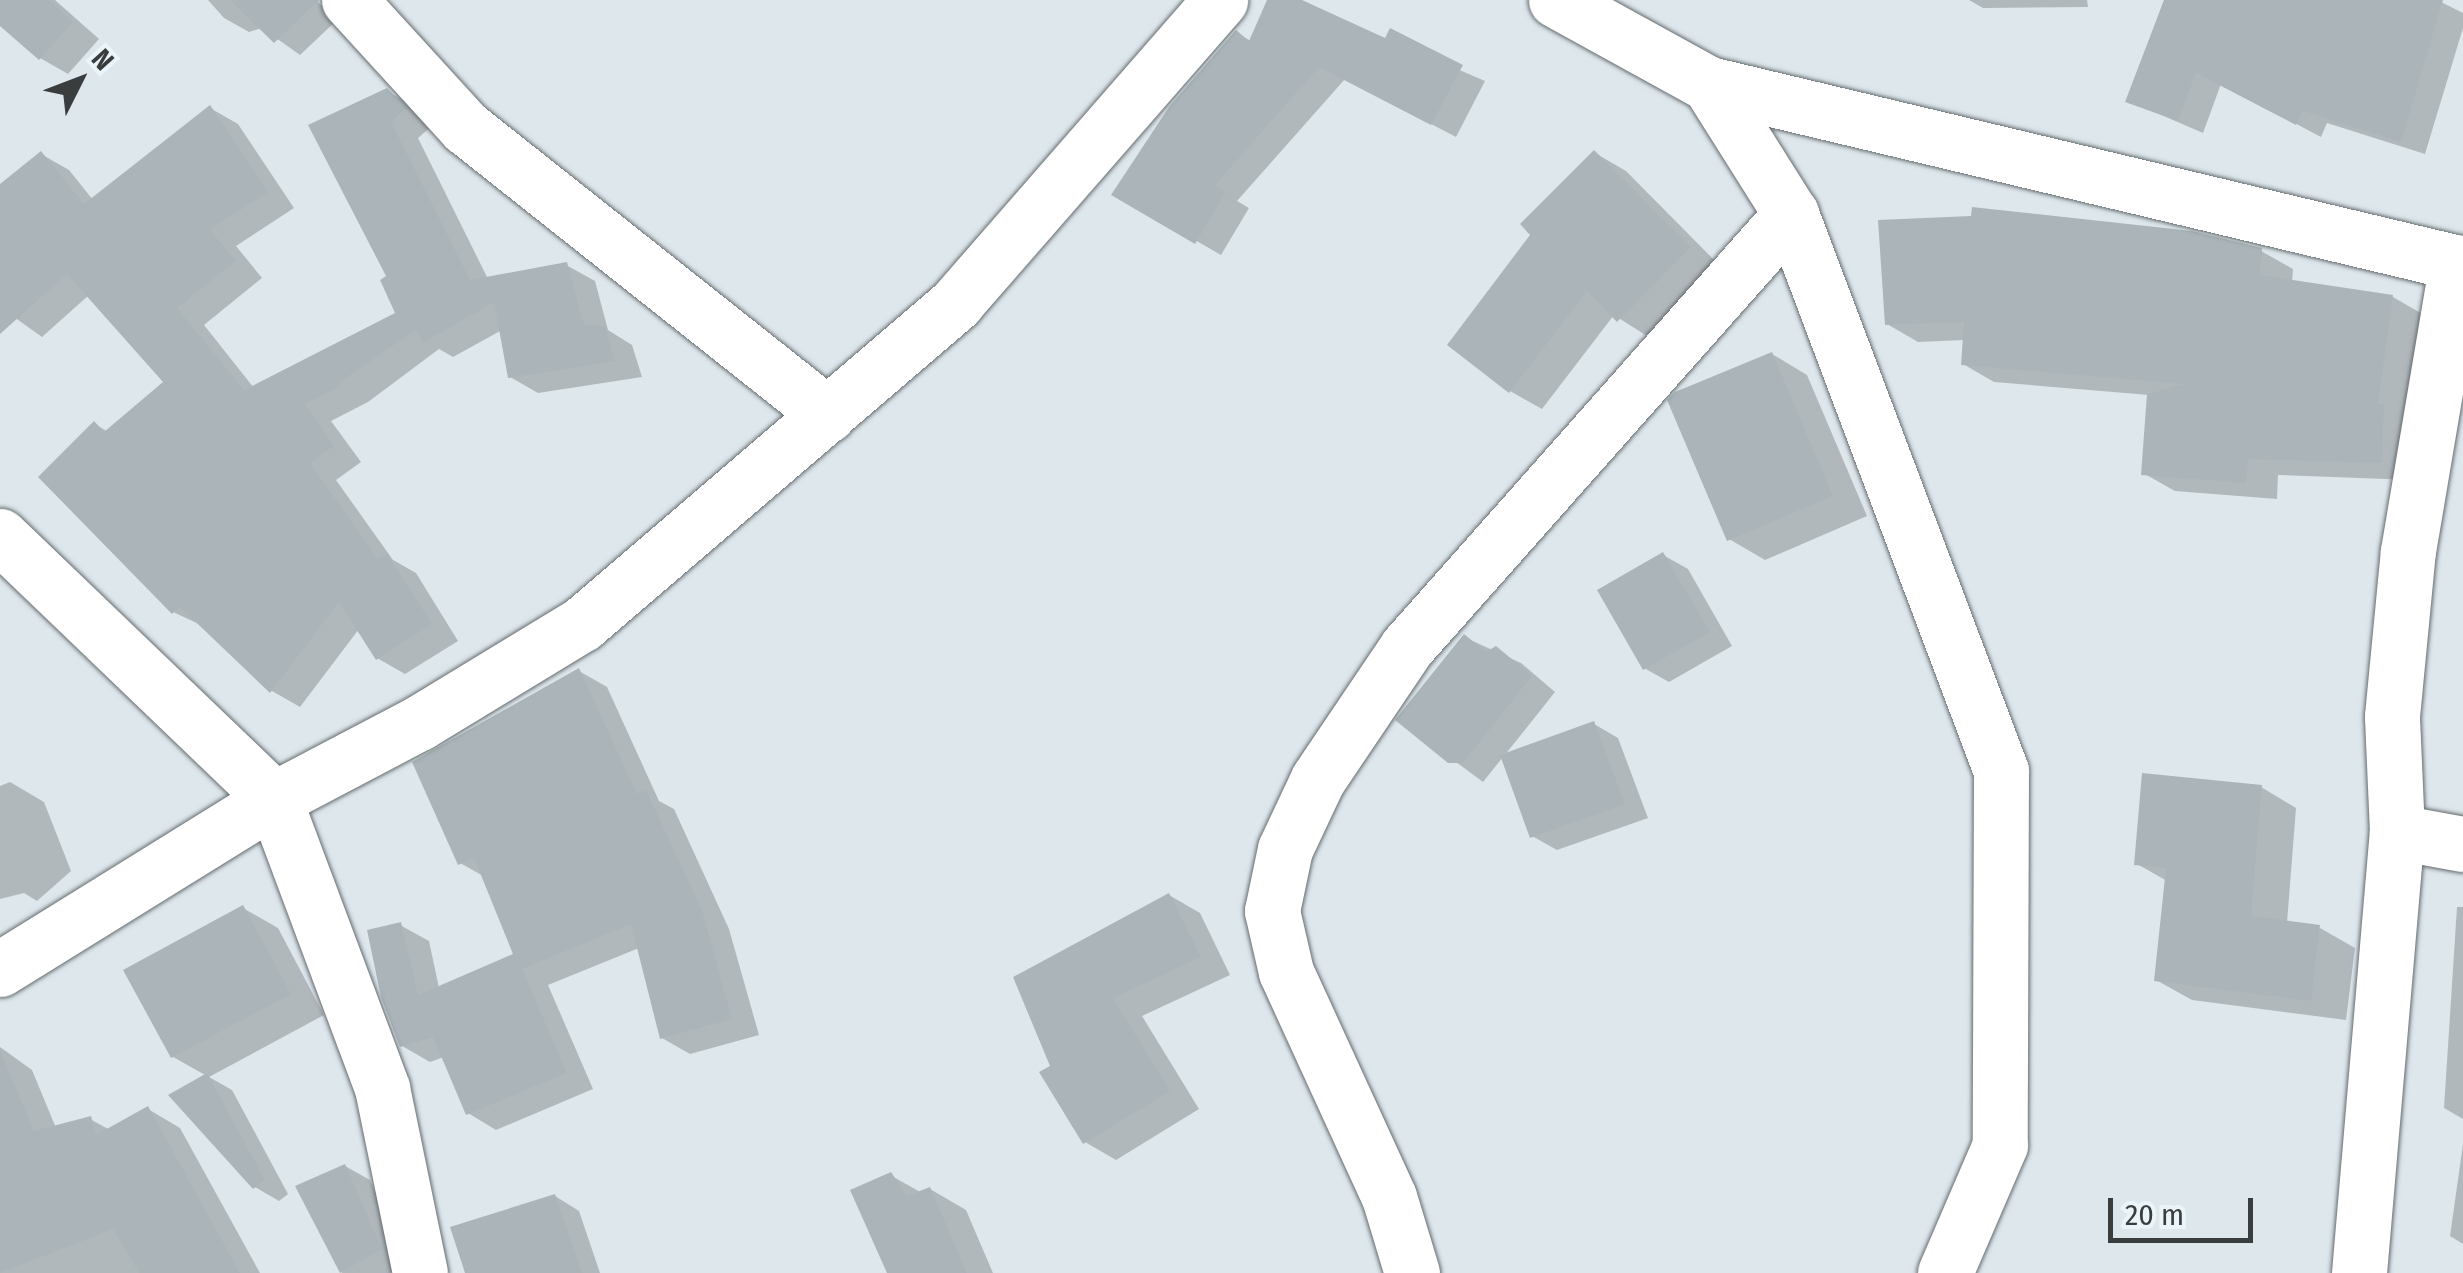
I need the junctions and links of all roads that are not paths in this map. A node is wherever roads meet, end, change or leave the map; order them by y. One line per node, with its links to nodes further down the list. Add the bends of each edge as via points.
1 (349, 0): 7 (street, via 465,127)
2 (1220, 0): 7 (street, via 956,302)
3 (1556, 0): 4 (street)
4 (1708, 84): 5 (street); 6 (street)
5 (1790, 214): 14 (street, via 1407,647 1318,779 1285,850 1272,911 1286,972 1389,1197); 15 (street, via 2001,771 2000,1145)
6 (2460, 263): 10 (street, via 2406,569 2392,716)
7 (828, 415): 9 (street, via 582,624)
8 (0, 536): 9 (street)
9 (274, 799): 12 (street); 13 (street, via 382,1088)
10 (2397, 832): 11 (street); 16 (street)
11 (2463, 844)
12 (0, 969)
13 (420, 1273)
14 (1412, 1273)
15 (1945, 1273)
16 (2359, 1273)

